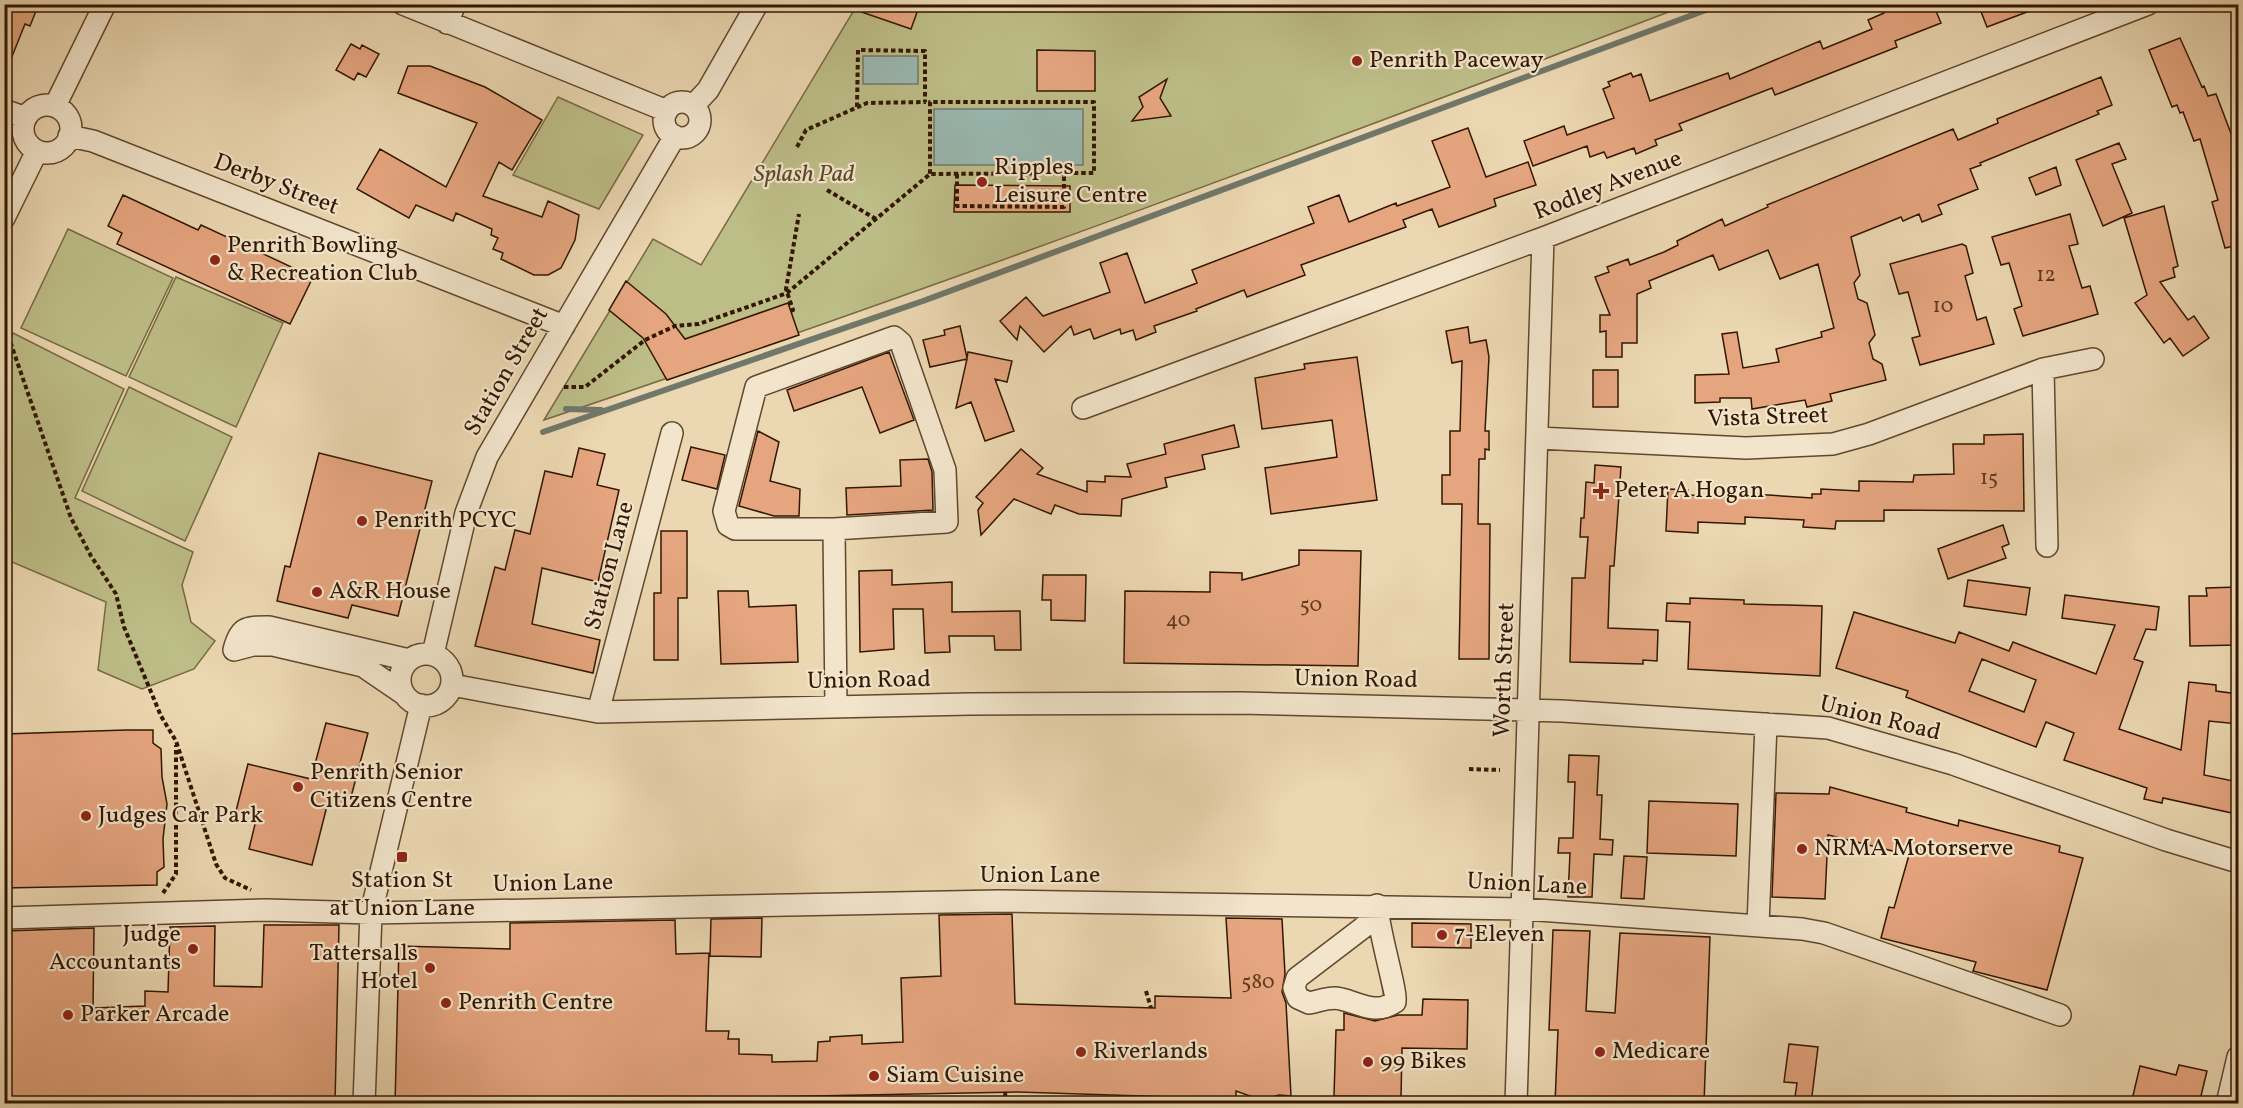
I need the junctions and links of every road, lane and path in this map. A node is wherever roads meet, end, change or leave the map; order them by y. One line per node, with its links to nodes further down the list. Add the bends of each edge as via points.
1 (105, 4): 7 (street)
2 (403, 4): 5 (street)
3 (757, 4): 8 (street, via 708,90)
4 (2148, 4): 24 (street, Rodley Avenue)
5 (451, 14): 11 (street)
6 (928, 102): 9 (path, via 867,103); 9 (path, via 925,51 858,50); 17 (path); 19 (path, via 1094,102 1094,173)
7 (55, 106): 12 (street, via 36,108); 13 (street, via 67,116)
8 (693, 106): 11 (street, via 679,103); 14 (street, via 699,115 698,129 686,138)
9 (857, 107): 15 (path, via 806,130)
10 (4, 110): 12 (street)
11 (667, 111): 14 (street, via 666,127)
12 (26, 118): 16 (street, via 24,137)
13 (69, 136): 16 (street, via 57,150); 27 (street, Derby Street, via 104,145)
14 (675, 136): 27 (street, Station Street)
15 (797, 147)
16 (37, 151): 22 (street)
17 (930, 174): 18 (path); 23 (path)
18 (957, 174): 19 (path); 19 (path, via 957,206 1064,207)
19 (1064, 174)
20 (827, 190): 23 (path)
21 (799, 214): 25 (path)
22 (4, 218)
23 (876, 219): 25 (path)
24 (1543, 238): 32 (street, Rodley Avenue); 34 (street, Worth Street)
25 (787, 293): 26 (path); 31 (path, via 699,324 675,326 645,340 585,387)
26 (791, 311)
27 (564, 326): 37 (street, Station Street, via 474,484)
28 (4, 338): 45 (path, via 12,345 71,518 116,594 124,627 161,716)
29 (2093, 359): 30 (street, Vista Street)
30 (2043, 369): 34 (street, Vista Street, via 1833,444 1746,448); 36 (street)
31 (564, 387)
32 (1083, 408)
33 (672, 433): 43 (street, Station Lane)
34 (1538, 438): 42 (street, Worth Street)
35 (834, 529): 35 (street, via 735,530 726,522 724,511 754,392 763,384 898,338 945,470 949,519 943,524); 41 (street)
36 (2047, 546)
37 (434, 654): 38 (street, via 425,653); 39 (street, via 447,662)
38 (409, 660): 40 (street, via 400,680); 40 (street, via 270,627 249,627 237,635 234,650 273,645 363,666)
39 (452, 685): 40 (street, via 444,699 429,706); 43 (street, Union Road)
40 (413, 700): 53 (street)
41 (836, 707): 42 (street, Union Road, via 1228,703); 43 (street, Union Road)
42 (1529, 710): 44 (street, Union Road); 50 (street, Worth Street)
43 (598, 712)
44 (1766, 724): 48 (street, Union Road, via 1828,728 1953,764); 55 (street)
45 (176, 741): 49 (path, via 176,874); 51 (path, via 216,864 225,878 266,900)
46 (1469, 769): 47 (path)
47 (1500, 770)
48 (2238, 862)
49 (160, 897)
50 (1523, 909): 52 (street, Union Lane); 55 (street, Union Lane); 65 (street, Worth Street)
51 (266, 910): 53 (street, Union Lane); 54 (street, Union Lane)
52 (1377, 911): 52 (street, via 1297,978 1294,988 1298,998 1309,1003 1341,999 1366,1008 1395,1002); 53 (street, Union Lane, via 991,901)
53 (371, 913): 62 (street)
54 (4, 918)
55 (1758, 925): 58 (street, Union Lane, via 1824,933)
56 (1146, 991): 57 (path)
57 (1151, 1008)
58 (2060, 1015)
59 (2238, 1057): 66 (street)
60 (1005, 1092): 63 (path)
61 (1148, 1096): 64 (path)
62 (364, 1104)
63 (1006, 1104)
64 (1148, 1104)
65 (1516, 1104)
66 (2228, 1104)

